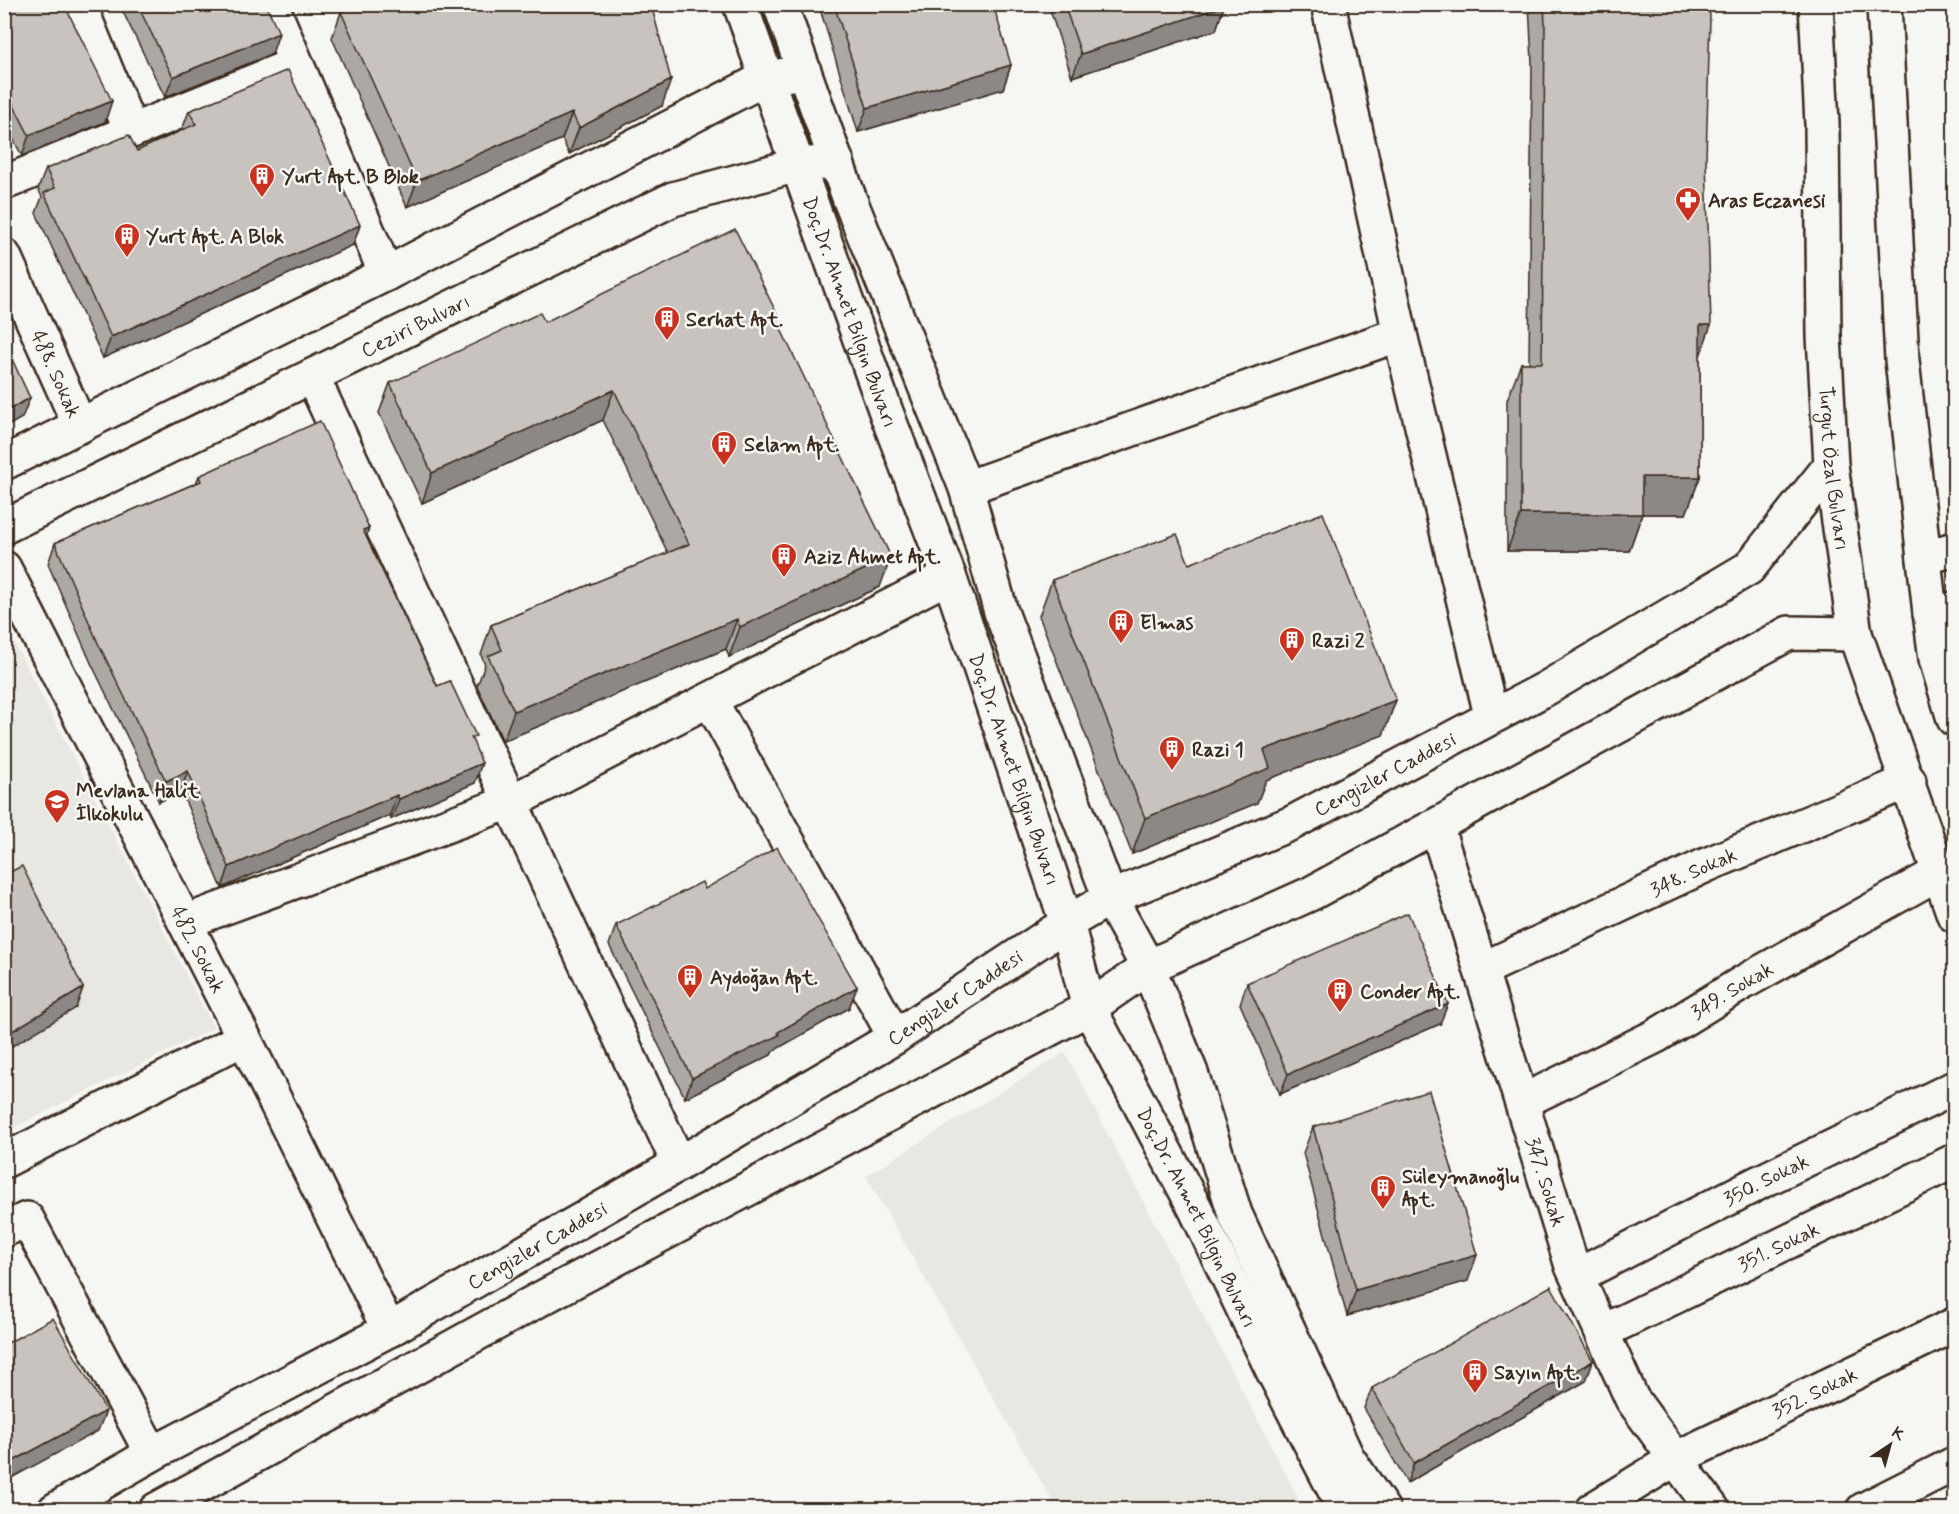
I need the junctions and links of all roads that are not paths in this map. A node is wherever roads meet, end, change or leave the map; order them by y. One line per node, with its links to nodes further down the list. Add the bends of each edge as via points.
1 (79, 4): 11 (street)
2 (271, 4): 8 (street)
3 (740, 4): 10 (street, Doç.Dr. Ahmet Bilgin Bulvarı)
4 (780, 4): 9 (street, Doç.Dr. Ahmet Bilgin Bulvarı)
5 (1328, 4): 17 (street)
6 (1816, 4): 21 (street, Turgut Özal Bulvarı)
7 (1884, 4): 24 (street, via 1902,360)
8 (296, 64): 11 (street); 16 (street)
9 (804, 72): 10 (street); 12 (street, Doç.Dr. Ahmet Bilgin Bulvarı)
10 (766, 78): 13 (street, Doç.Dr. Ahmet Bilgin Bulvarı); 16 (street)
11 (131, 131): 14 (street)
12 (837, 162): 13 (street, Ceziri Bulvarı); 22 (street, Doç.Dr. Ahmet Bilgin Bulvarı)
13 (797, 165): 18 (street, Ceziri Bulvarı, via 673,199); 26 (street, Doç.Dr. Ahmet Bilgin Bulvarı)
14 (4, 183)
15 (4, 256): 19 (street, 488. Sokak)
16 (386, 273): 19 (street)
17 (1400, 334): 22 (street); 30 (street)
18 (312, 376): 23 (street, Ceziri Bulvarı); 33 (street)
19 (80, 426): 20 (street)
20 (4, 463)
21 (1831, 465): 28 (street, Turgut Özal Bulvarı); 30 (street, Cengizler Caddesi, via 1749,568 1547,688)
22 (966, 488): 36 (street, Doç.Dr. Ahmet Bilgin Bulvarı, via 1001,612)
23 (4, 527)
24 (1939, 554): 27 (street)
25 (4, 568): 38 (street, 482. Sokak)
26 (949, 576): 29 (street); 39 (street, Doç.Dr. Ahmet Bilgin Bulvarı)
27 (1942, 611): 31 (street, via 1936,659)
28 (1855, 634): 32 (street, Turgut Özal Bulvarı); 34 (street, via 1789,633)
29 (710, 700): 33 (street); 43 (street)
30 (1491, 715): 36 (street, Cengizler Caddesi, via 1292,823)
31 (1954, 719)
32 (1909, 781): 35 (street, Turgut Özal Bulvarı); 41 (street, 348. Sokak, via 1704,866)
33 (513, 801): 38 (street); 49 (street)
34 (1437, 828): 40 (street, via 1312,893); 41 (street, 347. Sokak)
35 (1940, 872): 37 (street, Turgut Özal Bulvarı); 46 (street, 349. Sokak, via 1656,1036)
36 (1110, 898): 39 (street, Cengizler Caddesi); 40 (street, Doç.Dr. Ahmet Bilgin Bulvarı)
37 (1954, 915)
38 (185, 922): 44 (street, 482. Sokak)
39 (1067, 923): 42 (street, Doç.Dr. Ahmet Bilgin Bulvarı); 43 (street, Cengizler Caddesi)
40 (1148, 967): 42 (street); 61 (street, Doç.Dr. Ahmet Bilgin Bulvarı, via 1191,1073 1235,1214 1347,1457)
41 (1481, 970): 46 (street, 347. Sokak)
42 (1089, 1008): 59 (street, via 540,1299); 60 (street, Doç.Dr. Ahmet Bilgin Bulvarı, via 1195,1208)
43 (895, 1037): 49 (street, Cengizler Caddesi)
44 (244, 1038): 47 (street); 53 (street, 482. Sokak)
45 (1954, 1088): 51 (street, 350. Sokak)
46 (1522, 1102): 51 (street, 347. Sokak)
47 (4, 1161)
48 (1954, 1161): 54 (street, 351. Sokak)
49 (679, 1164): 53 (street, Cengizler Caddesi)
50 (4, 1230): 55 (street, via 27,1219)
51 (1577, 1276): 54 (street, 347. Sokak)
52 (1954, 1325): 56 (street, 352. Sokak)
53 (389, 1330): 55 (street, Cengizler Caddesi)
54 (1602, 1332): 56 (street, 347. Sokak, via 1632,1399)
55 (152, 1454): 58 (street, Cengizler Caddesi)
56 (1675, 1459): 62 (street, 352. Sokak); 63 (street, 347. Sokak)
57 (1954, 1464): 64 (street)
58 (54, 1509)
59 (156, 1509)
60 (1345, 1509)
61 (1383, 1509)
62 (1592, 1509)
63 (1713, 1509)
64 (1863, 1509)

